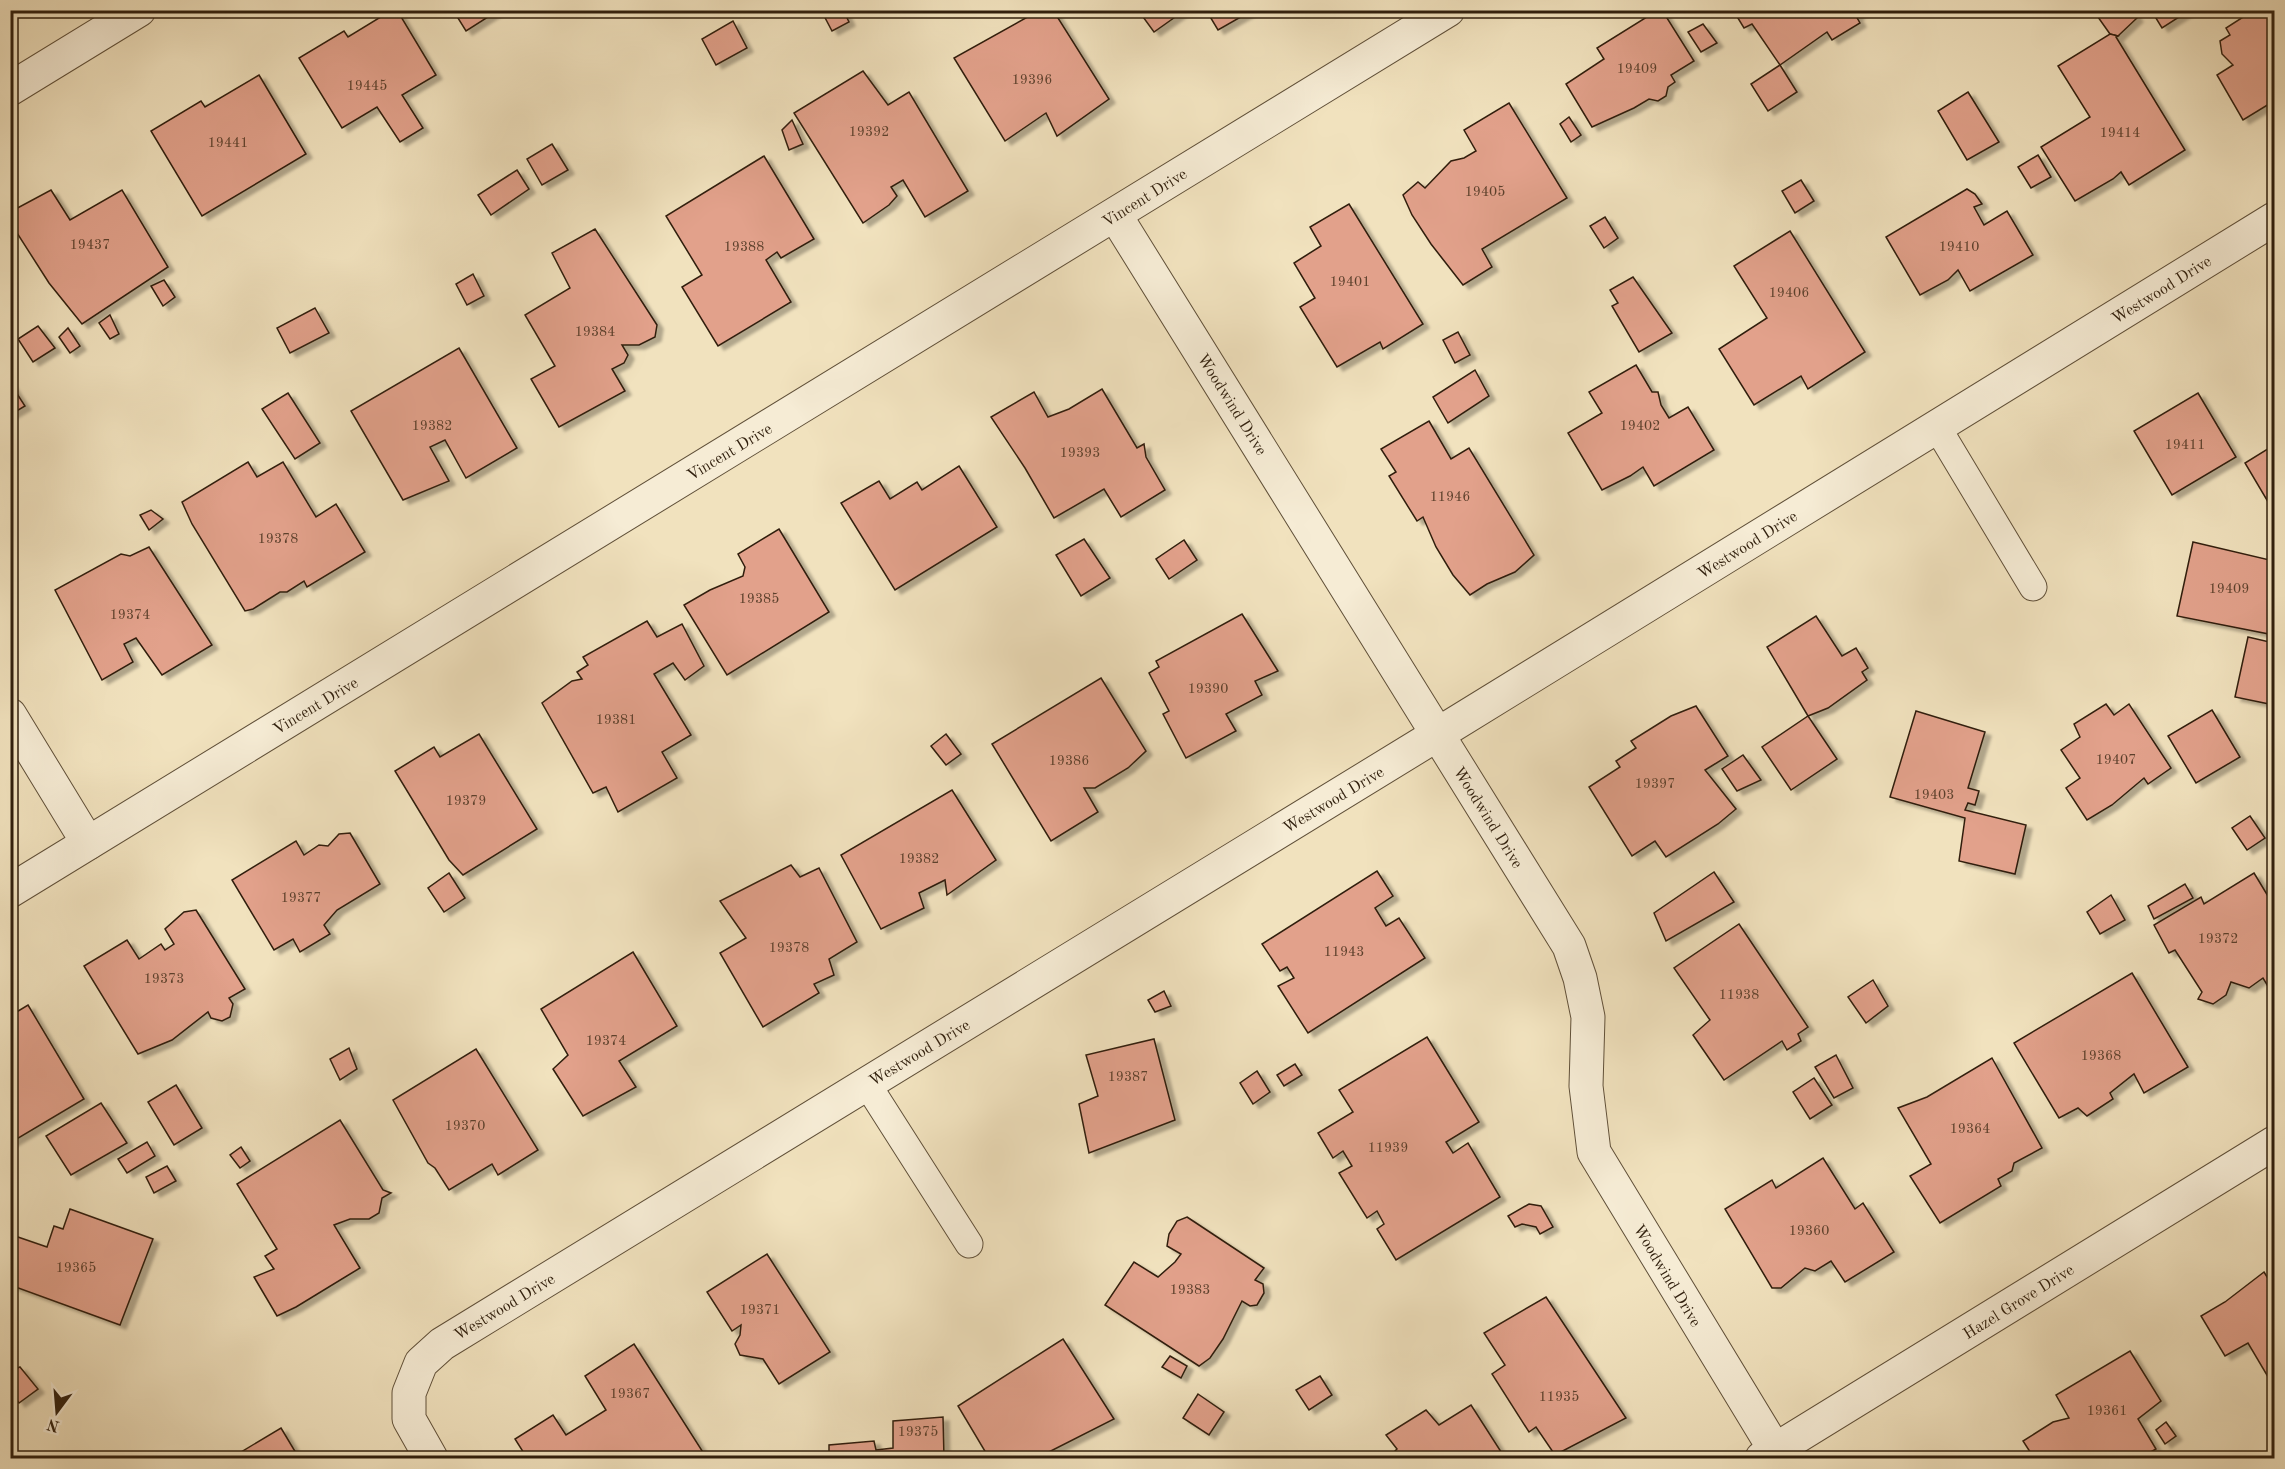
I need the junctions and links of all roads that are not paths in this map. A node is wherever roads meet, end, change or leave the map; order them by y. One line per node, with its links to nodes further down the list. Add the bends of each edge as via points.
1 (139, 10): 3 (street)
2 (1448, 10): 4 (street, Vincent Drive)
3 (10, 89)
4 (1115, 215): 9 (street, Woodwind Drive); 10 (street, Vincent Drive)
5 (2274, 219): 6 (street, Westwood Drive)
6 (1937, 427): 7 (lane); 9 (street, Westwood Drive)
7 (2033, 587)
8 (10, 716): 10 (street)
9 (1438, 734): 12 (street, Westwood Drive); 15 (street, Woodwind Drive, via 1569,946 1588,1017 1586,1086 1594,1152)
10 (88, 843): 11 (street, Vincent Drive)
11 (10, 891)
12 (867, 1084): 14 (lane); 16 (street, Westwood Drive, via 442,1344 421,1363 409,1393 409,1419)
13 (2274, 1143): 15 (street, Hazel Grove Drive)
14 (969, 1244)
15 (1768, 1454)
16 (430, 1458)

